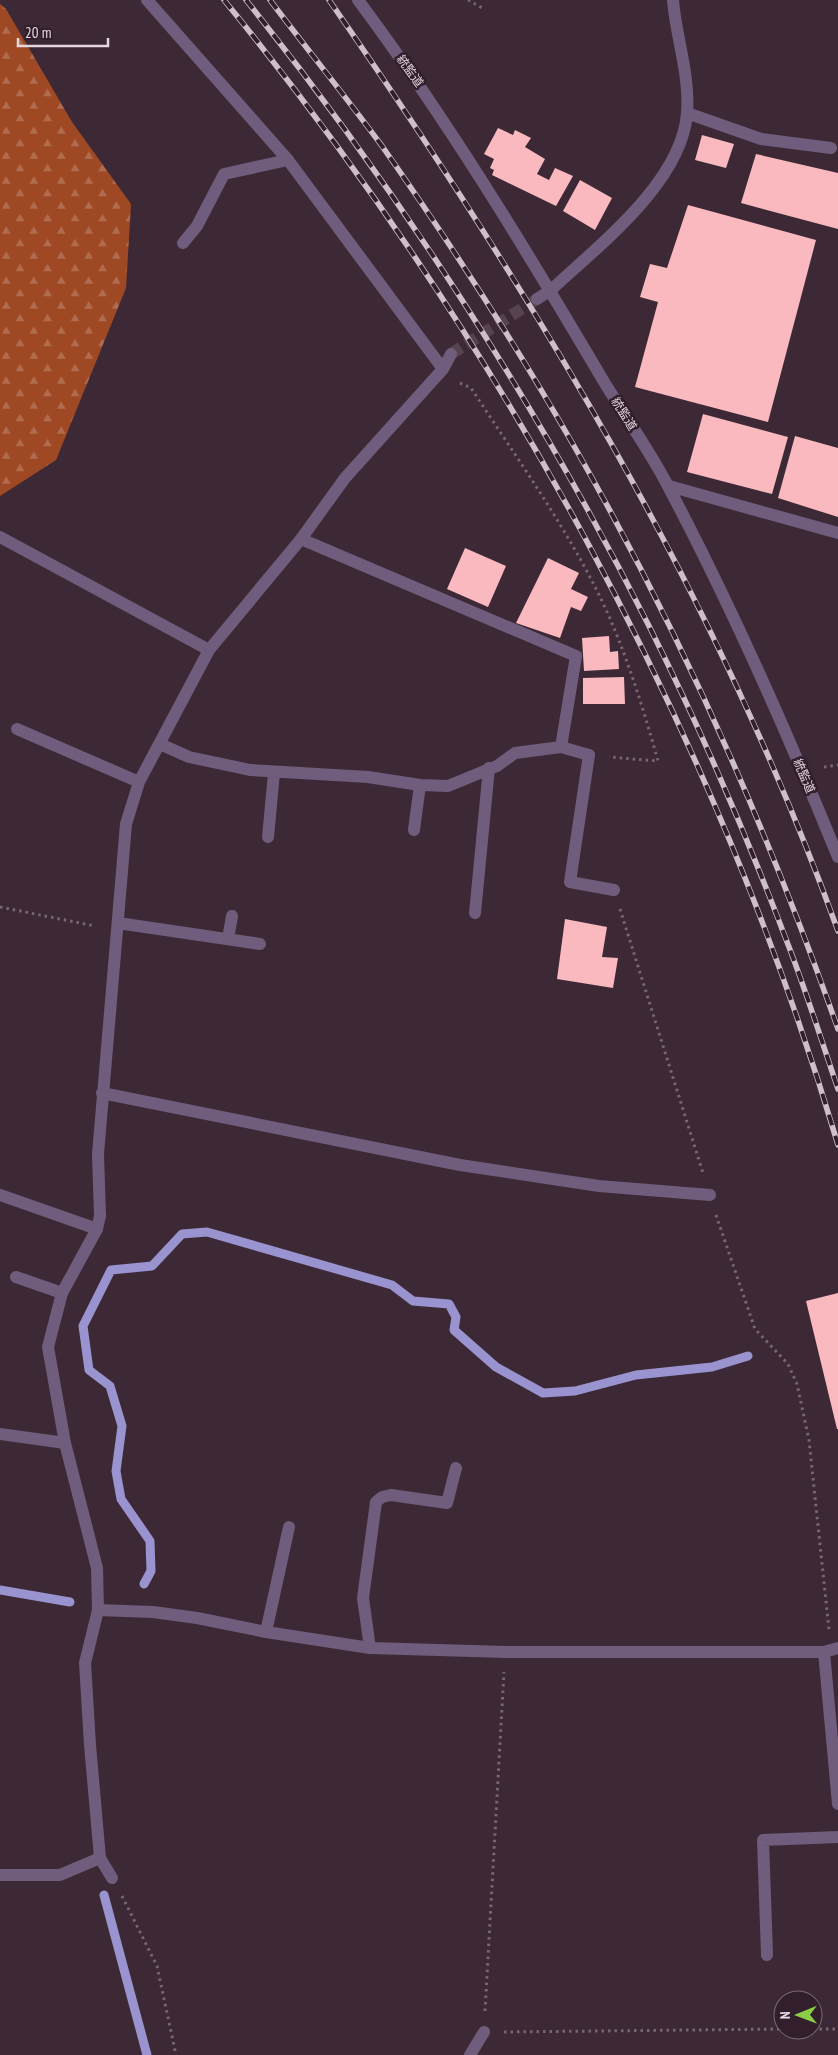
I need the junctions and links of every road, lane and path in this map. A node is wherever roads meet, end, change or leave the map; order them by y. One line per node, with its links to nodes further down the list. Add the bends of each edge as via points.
1 (148, 0): 8 (street)
2 (358, 0): 10 (street, 統監道, via 428,97)
3 (468, 0): 5 (path)
4 (673, 0): 6 (street, via 686,67)
5 (484, 10)
6 (687, 114): 7 (street, via 761,139); 10 (street, via 679,148 658,182 633,212)
7 (831, 148)
8 (288, 160): 9 (street, via 224,174 197,226); 13 (street)
9 (183, 243)
10 (551, 290): 11 (street); 14 (street, 統監道)
11 (537, 299)
12 (451, 354): 13 (street)
13 (443, 369): 17 (street, via 345,478); 22 (path, via 451,379 471,388 557,520 608,614 639,694 658,761)
14 (669, 486): 15 (street); 29 (street, 統監道, via 754,664)
15 (838, 533)
16 (0, 537): 18 (street)
17 (301, 539): 18 (street); 21 (street, via 576,656)
18 (209, 650): 20 (street)
19 (17, 729): 25 (street)
20 (160, 744): 24 (street, via 189,757); 25 (street)
21 (561, 747): 22 (street); 23 (street, via 516,753)
22 (589, 755): 30 (street, via 570,882)
23 (489, 768): 26 (street, via 448,786); 32 (street)
24 (274, 773): 26 (street, via 368,776); 28 (street)
25 (139, 782): 34 (street, via 126,824)
26 (420, 785): 27 (street)
27 (414, 830)
28 (268, 837)
29 (838, 857)
30 (614, 890): 39 (path)
31 (0, 907): 34 (path)
32 (475, 914)
33 (232, 916): 35 (street)
34 (117, 927): 35 (street); 37 (street)
35 (228, 939): 36 (street)
36 (260, 944)
37 (102, 1093): 39 (street, via 460,1165 599,1186); 40 (street, via 98,1154 100,1216)
38 (0, 1195): 40 (street)
39 (710, 1195): 50 (path, via 755,1329 788,1364 797,1384 809,1440)
40 (97, 1229): 42 (street)
41 (16, 1277): 42 (street)
42 (62, 1293): 44 (street, via 48,1347)
43 (0, 1434): 44 (street)
44 (65, 1443): 47 (street, via 98,1568)
45 (456, 1468): 49 (street, via 447,1504 391,1495 376,1502 363,1598)
46 (289, 1527): 48 (street)
47 (98, 1610): 48 (street, via 180,1616); 54 (street, via 85,1664)
48 (266, 1632): 49 (street)
49 (370, 1648): 51 (street)
50 (831, 1651): 51 (street); 52 (street)
51 (506, 1652): 61 (path)
52 (838, 1804)
53 (838, 1837): 57 (street, via 763,1840)
54 (100, 1858): 55 (street, via 60,1875); 56 (street)
55 (0, 1875)
56 (112, 1878): 62 (path, via 157,1966)
57 (767, 1955)
58 (773, 2029): 61 (path)
59 (823, 2029): 60 (path)
60 (838, 2029)
61 (484, 2032): 63 (street)
62 (176, 2055)
63 (469, 2055)

